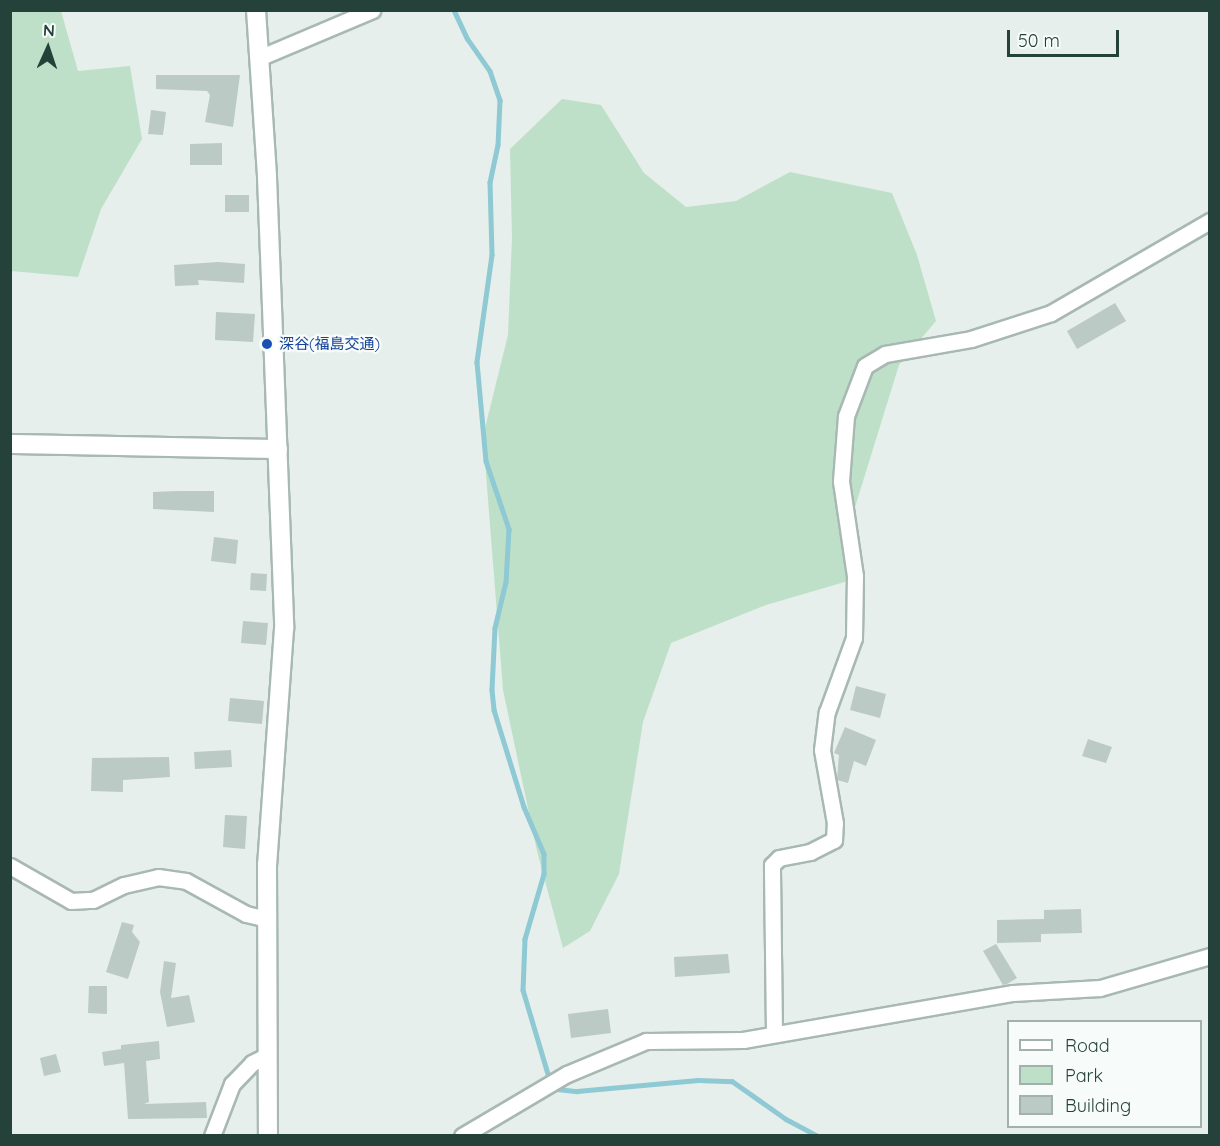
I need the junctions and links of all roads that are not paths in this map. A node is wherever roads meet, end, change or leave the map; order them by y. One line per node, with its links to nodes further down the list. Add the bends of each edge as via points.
1 (256, 10): 3 (street)
2 (372, 10): 3 (street)
3 (261, 57): 6 (street)
4 (1209, 221): 10 (street, via 1050,313 971,339 885,354 865,366 846,416 841,481 855,576 855,628 849,657 835,683 827,712 822,750 835,823 834,840 810,852 779,858 772,865)
5 (10, 444): 6 (street)
6 (278, 449): 8 (street, via 284,629 267,864)
7 (10, 866): 8 (street, via 71,901 93,900 124,885 158,878 186,881 246,914)
8 (267, 919): 11 (street)
9 (1209, 956): 10 (street, via 1100,988 1013,993)
10 (774, 1035): 14 (street, via 743,1040 646,1041 567,1074)
11 (268, 1055): 12 (street, via 252,1063 232,1084); 13 (street)
12 (212, 1136)
13 (268, 1136)
14 (462, 1136)

